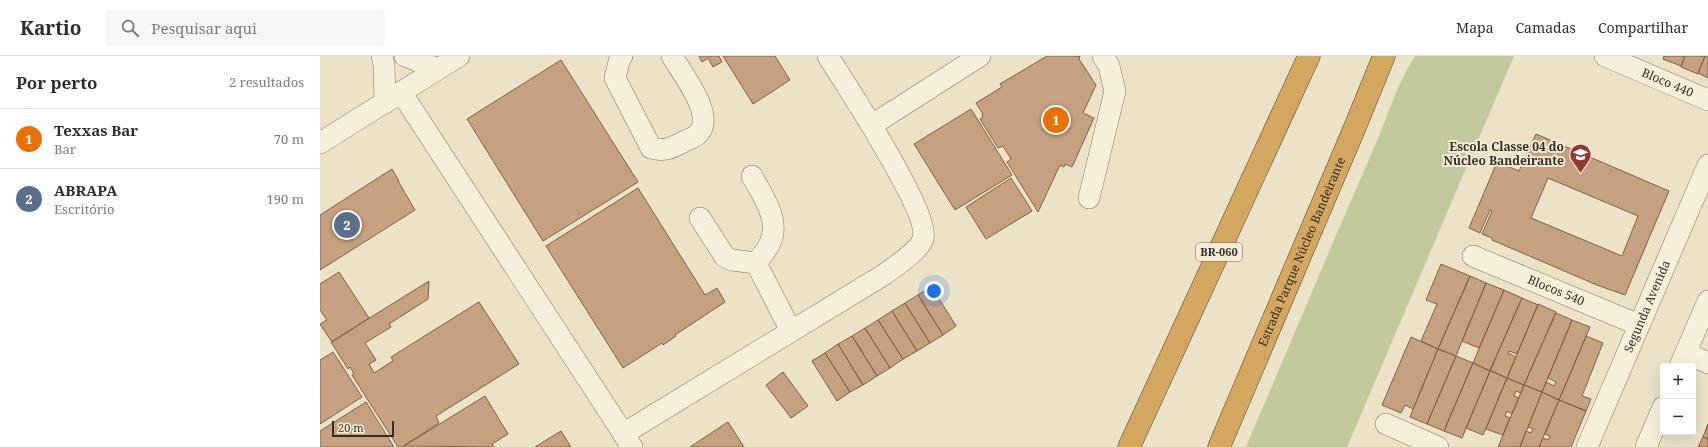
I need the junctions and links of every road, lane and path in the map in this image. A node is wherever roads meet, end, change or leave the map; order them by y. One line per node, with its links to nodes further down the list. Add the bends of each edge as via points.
1 (382, 56): 13 (street)
2 (405, 56): 12 (street)
3 (459, 56): 12 (street)
4 (622, 56): 5 (street, via 615,78 651,148 659,151 699,134 705,121 702,106)
5 (672, 56)
6 (828, 56): 15 (street)
7 (980, 56): 15 (street)
8 (1103, 56): 19 (street, via 1109,66 1115,91)
9 (1309, 56): 31 (highway, BR-060)
10 (1605, 56): 14 (street, Bloco 440)
11 (1383, 59): 32 (highway, Estrada Parque Núcleo Bandeirante)
12 (438, 69): 13 (street)
13 (393, 97): 16 (street); 30 (street)
14 (1708, 100)
15 (872, 125): 25 (street, via 914,203 922,225 923,239 912,253 885,274)
16 (320, 143)
17 (1708, 165): 24 (street, Segunda Avenida)
18 (752, 176): 22 (street, via 768,207 774,228 770,242)
19 (1089, 198)
20 (700, 218): 22 (street, via 725,257)
21 (1473, 256): 24 (street, Blocos 540)
22 (756, 263): 25 (street)
23 (1708, 301): 26 (street)
24 (1639, 325): 34 (street, Segunda Avenida)
25 (791, 331): 30 (street)
26 (1683, 359): 27 (street)
27 (1708, 363)
28 (1660, 414): 35 (street)
29 (1386, 424): 33 (street)
30 (627, 440)
31 (1129, 447)
32 (1219, 447)
33 (1438, 447)
34 (1587, 447)
35 (1646, 447)

